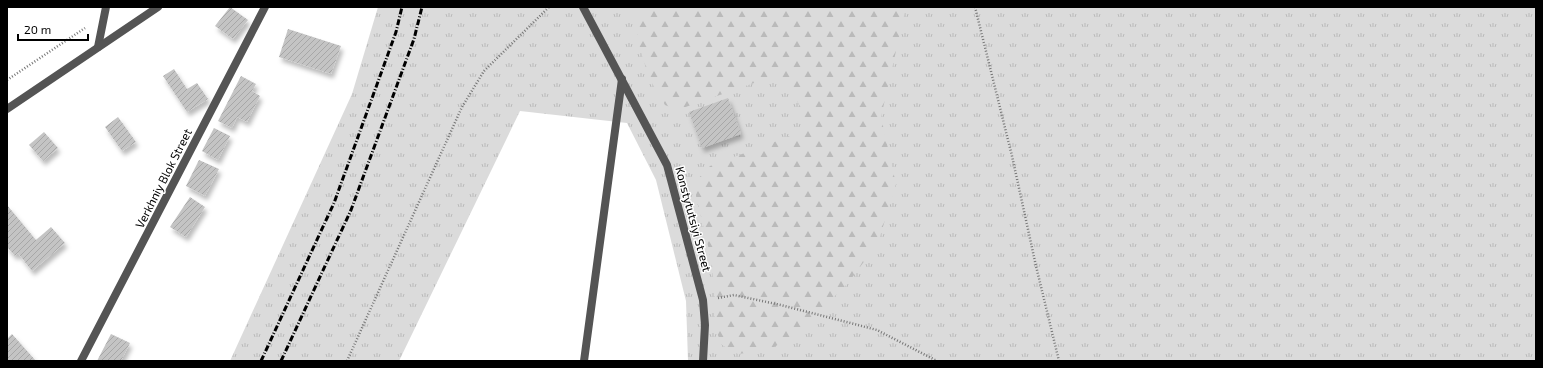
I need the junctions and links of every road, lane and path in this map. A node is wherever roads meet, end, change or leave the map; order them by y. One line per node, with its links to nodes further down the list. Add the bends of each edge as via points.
1 (158, 7): 7 (street)
2 (265, 7): 12 (street, Verkhniy Blok Street)
3 (549, 7): 13 (path, via 484,71 462,107)
4 (583, 7): 8 (street, Konstytutsiyi Street)
5 (975, 7): 17 (path)
6 (105, 11): 7 (street); 9 (path)
7 (98, 47): 10 (street)
8 (622, 79): 11 (street, Konstytutsiyi Street, via 667,165); 14 (street)
9 (7, 80)
10 (7, 109)
11 (703, 300): 15 (street, Konstytutsiyi Street); 16 (path, via 734,295 877,330)
12 (82, 361)
13 (347, 361)
14 (584, 361)
15 (703, 361)
16 (937, 361)
17 (1059, 361)

